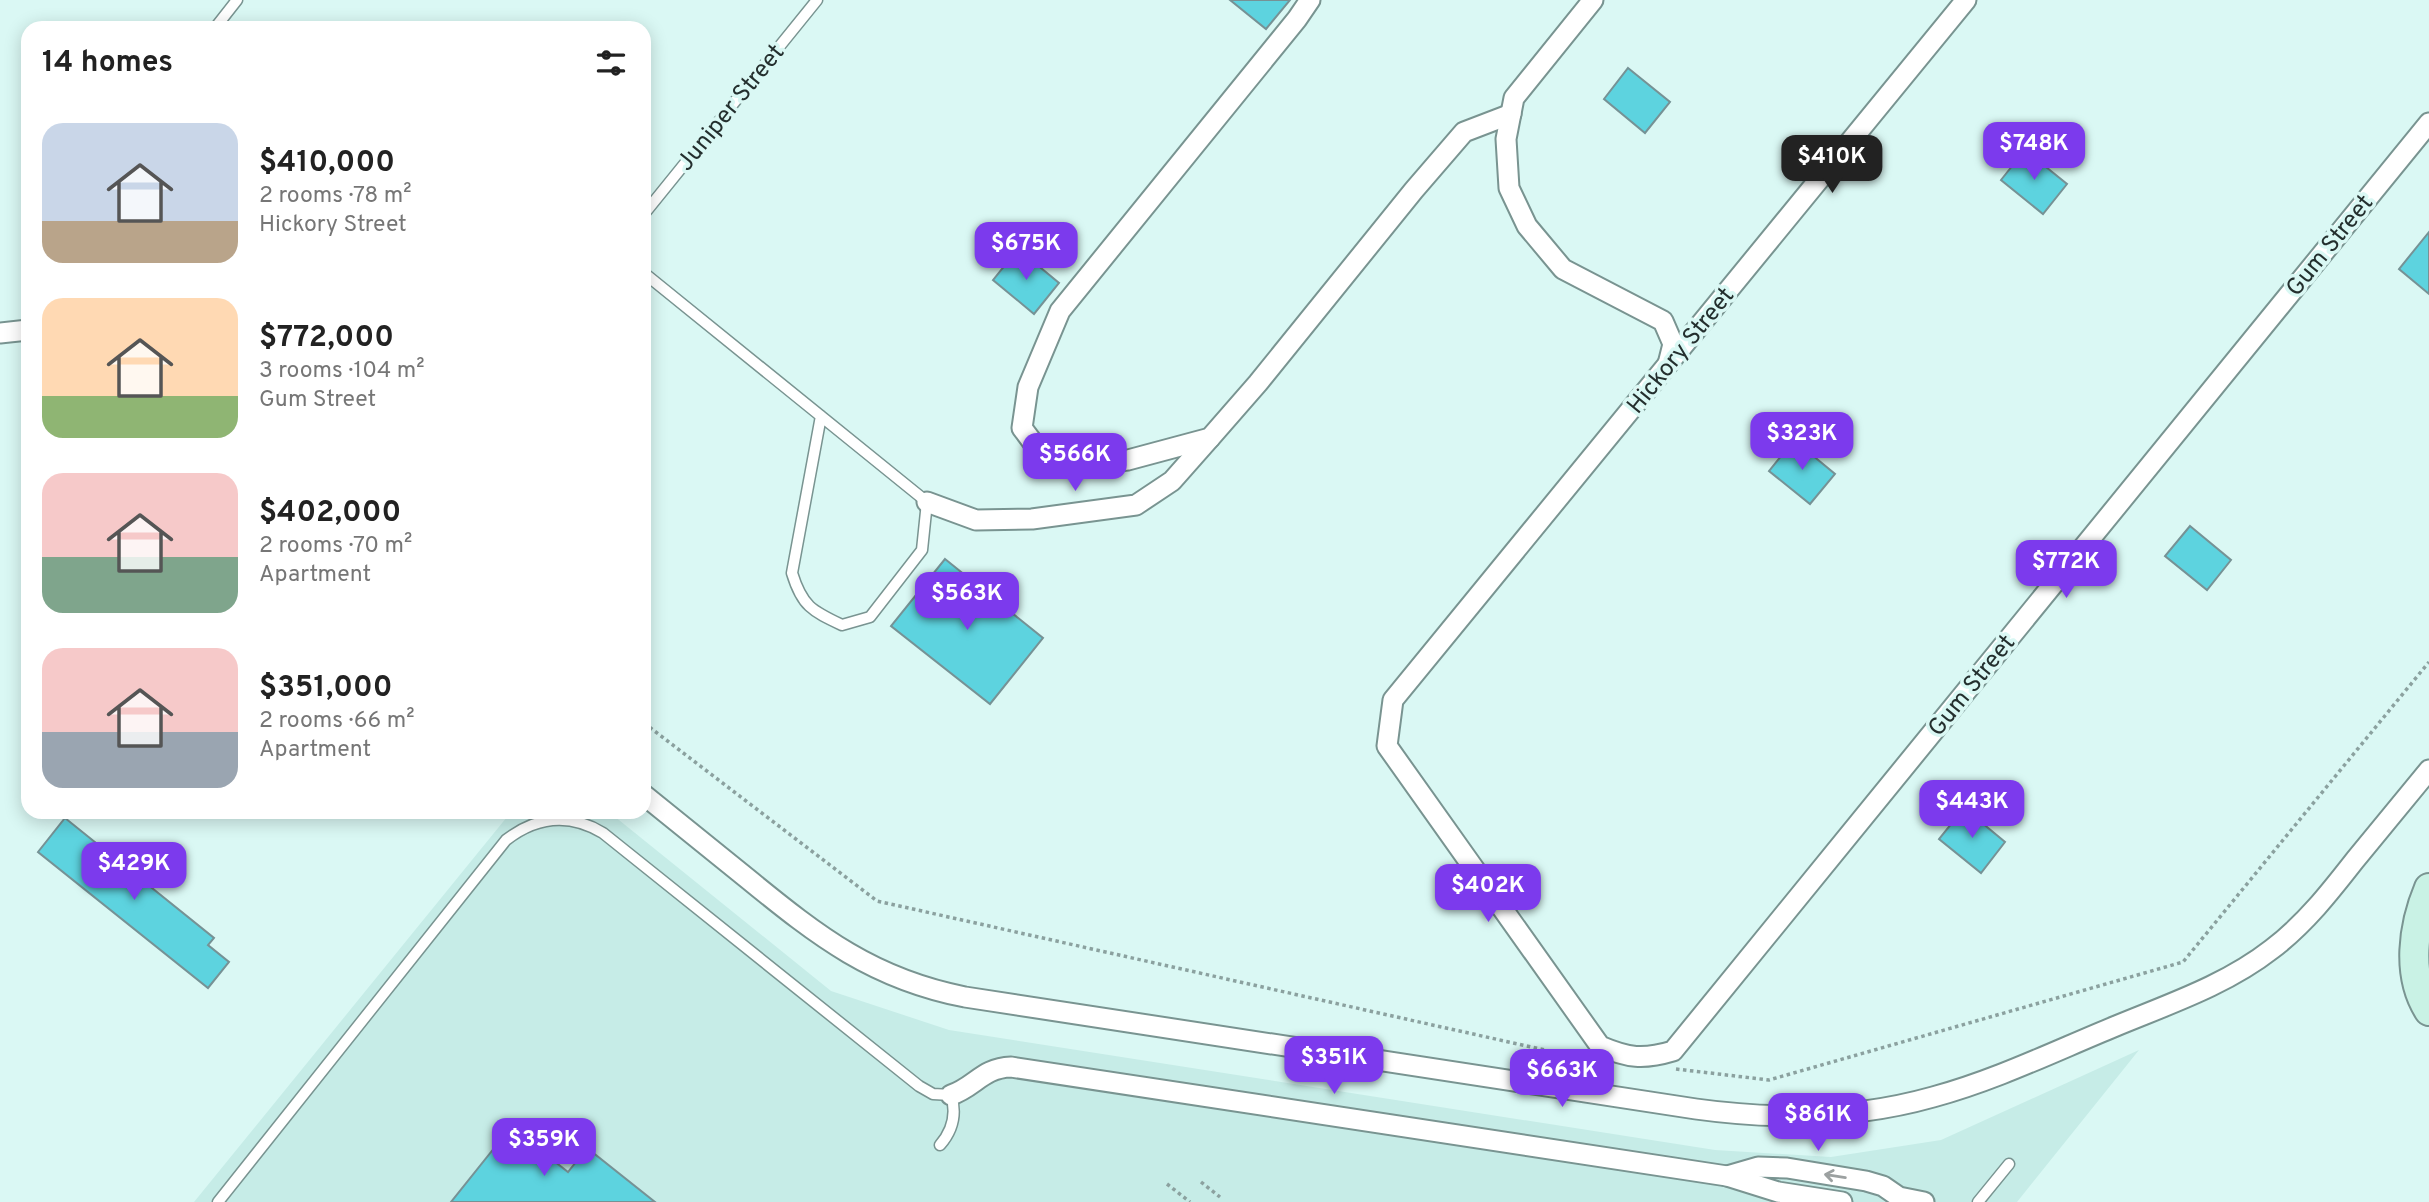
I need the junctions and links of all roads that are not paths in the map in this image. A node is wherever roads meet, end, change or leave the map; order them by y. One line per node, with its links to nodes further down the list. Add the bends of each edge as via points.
1 (237, 0): 6 (lane)
2 (817, 0): 9 (lane, Juniper Street)
3 (1310, 0): 15 (street, via 1060,311 1028,387 1022,429 1040,452 1071,466 1128,460)
4 (1593, 0): 7 (street, via 1514,98)
5 (1966, 0): 13 (street, Hickory Street)
6 (220, 21)
7 (1511, 114): 13 (street, via 1506,139 1509,188 1527,226 1563,269 1663,321 1673,344); 15 (street, via 1464,132)
8 (2429, 123): 17 (street, Gum Street, via 1673,1060 1625,1056 1600,1046 1387,746)
9 (651, 205)
10 (651, 279): 14 (lane)
11 (21, 330): 12 (street)
12 (0, 332)
13 (1667, 365): 17 (street, Hickory Street)
14 (821, 416): 16 (lane); 16 (lane, via 793,573 799,595 819,614 842,625 870,617 922,550)
15 (1210, 438): 16 (street, via 1172,481 1136,505 1032,519 976,520)
16 (927, 502)
17 (1393, 700)
18 (2429, 770): 19 (street, via 2307,918 2271,950 2229,977 1964,1088 1888,1107 1797,1117 1696,1109 921,987 879,971 819,936)
19 (651, 801)
20 (2429, 888): 21 (main road, via 2414,964 2418,990)
21 (2429, 1011)
22 (951, 1095): 23 (lane, via 953,1121); 25 (street, via 984,1073 1011,1067); 27 (lane, via 925,1091 603,833 581,822 544,820 518,831 497,851)
23 (940, 1145)
24 (2008, 1164): 30 (lane)
25 (1727, 1176): 26 (street, one-way to 25, via 1883,1186 1787,1168 1758,1167); 28 (street, via 1778,1192)
26 (1895, 1200): 29 (street)
27 (218, 1202)
28 (1842, 1202)
29 (1924, 1202)
30 (1978, 1202)

